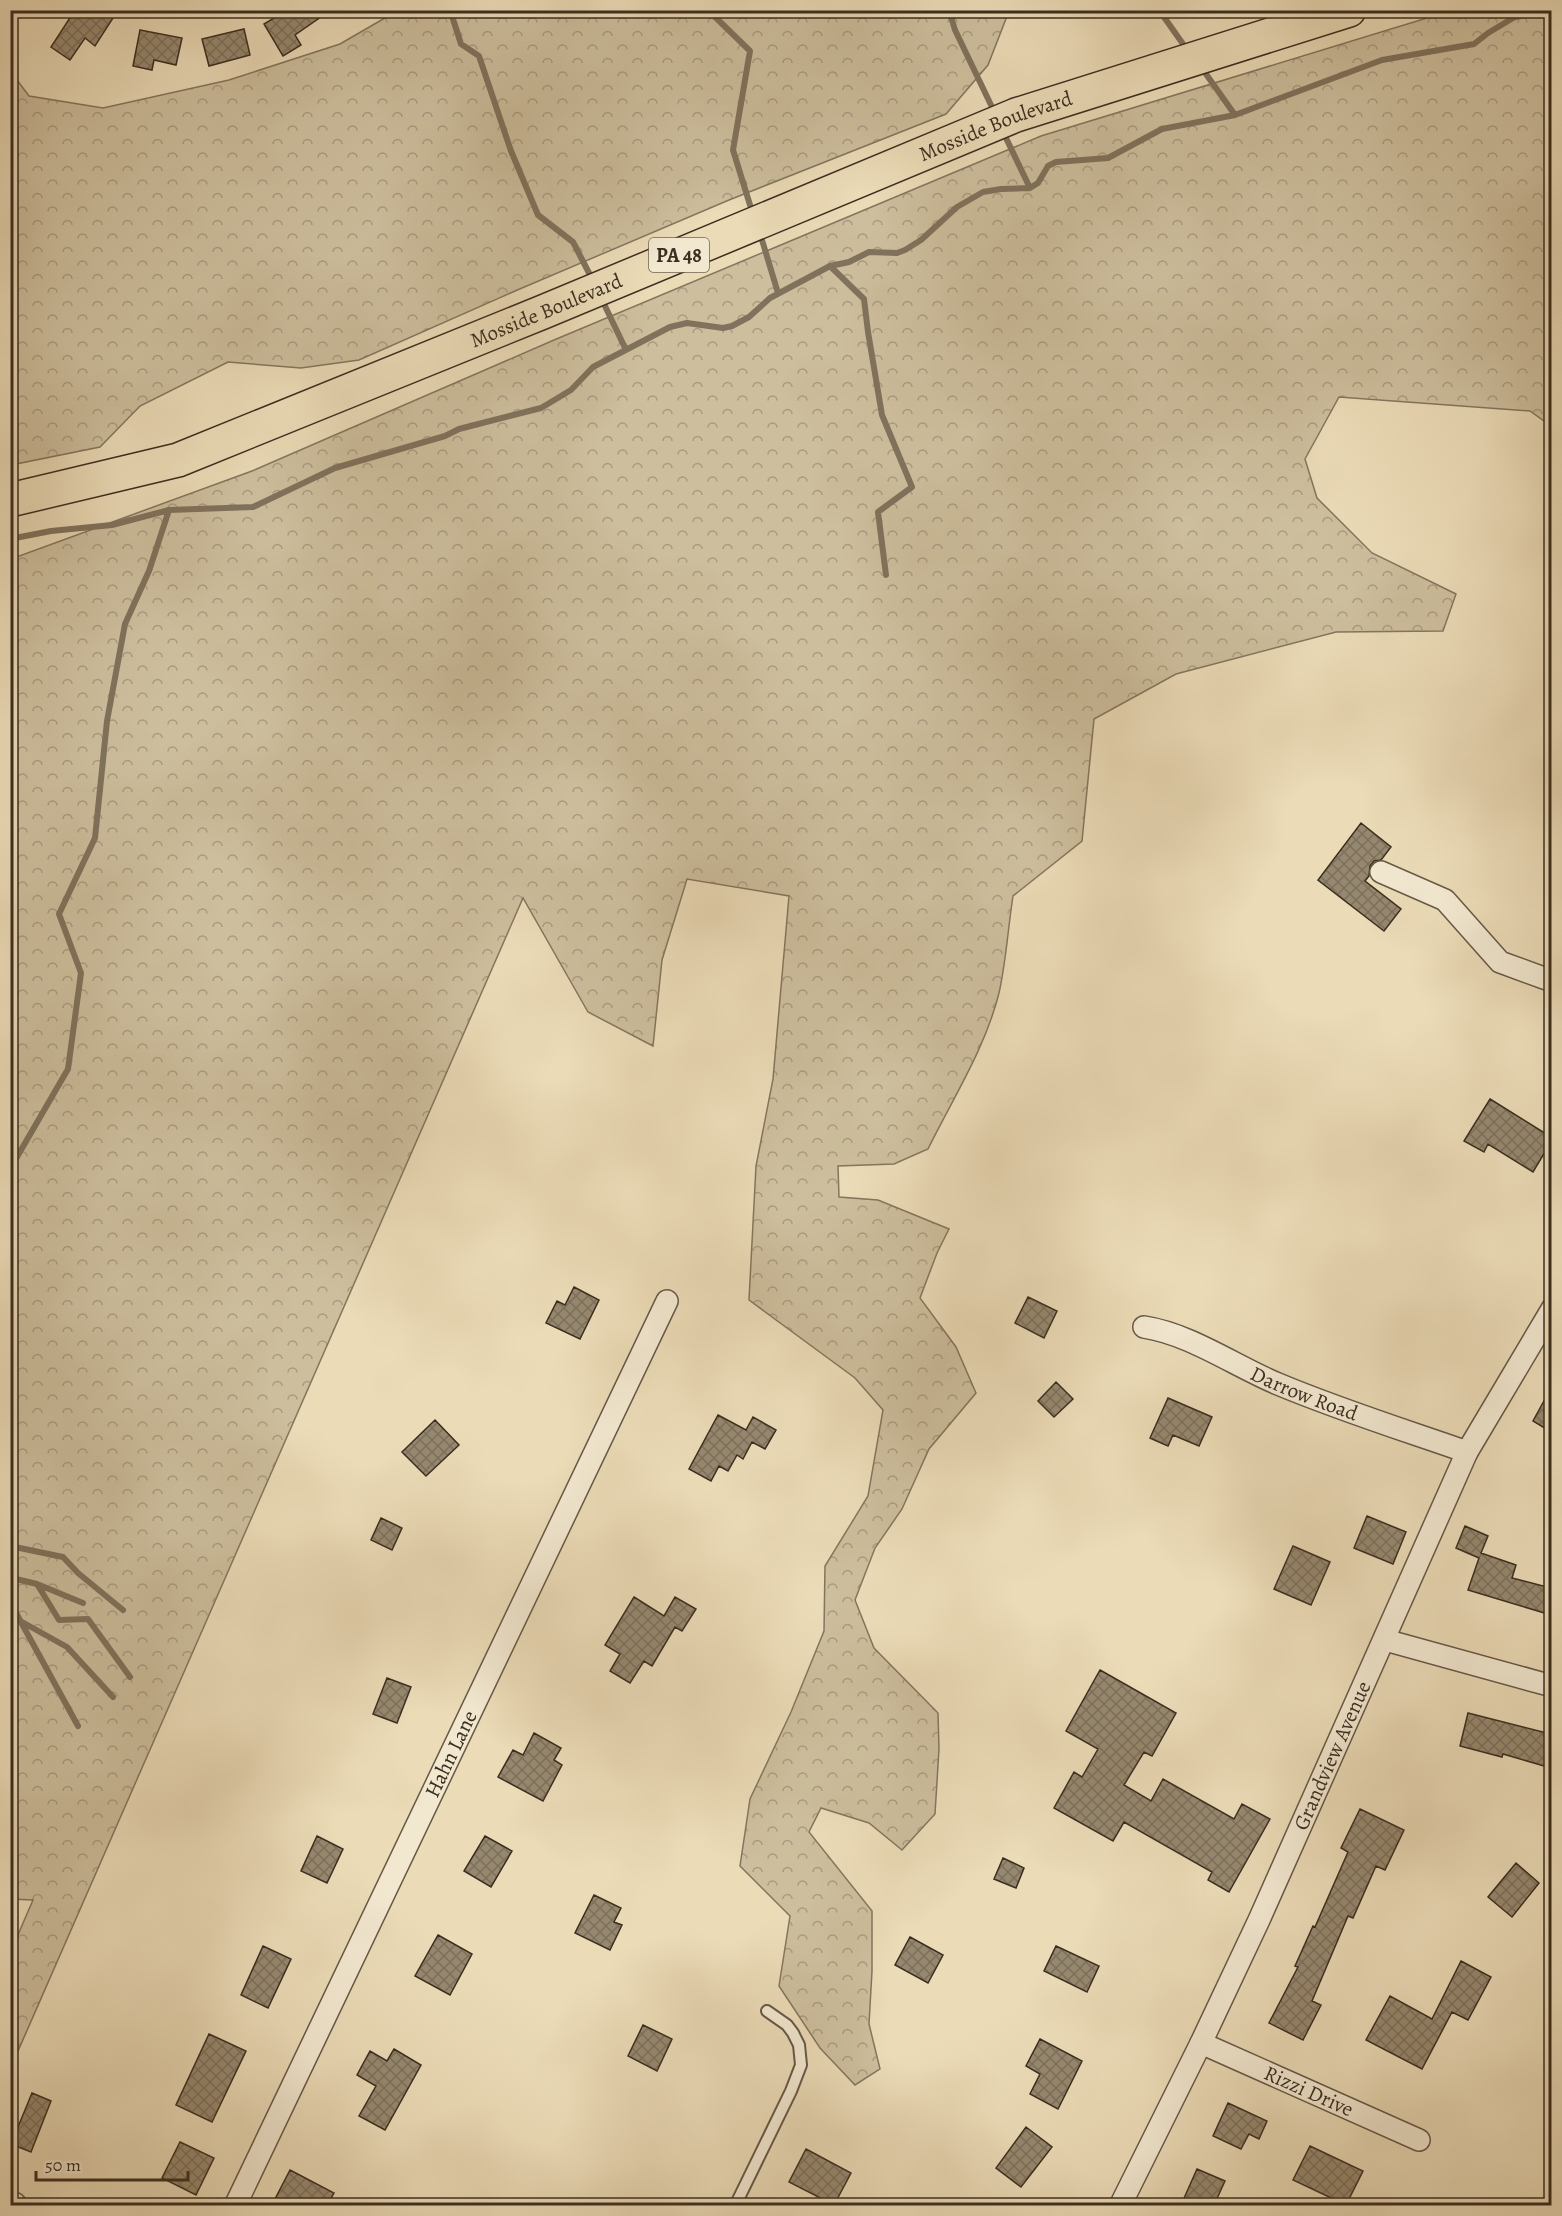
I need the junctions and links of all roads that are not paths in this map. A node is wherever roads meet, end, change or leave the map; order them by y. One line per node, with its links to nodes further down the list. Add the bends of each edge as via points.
1 (1349, 10): 2 (main road, Mosside Boulevard / PA 48, via 1016,115 178,460)
2 (10, 500)
3 (1381, 872): 4 (street, via 1445,900 1500,962)
4 (1551, 981)
5 (667, 1301): 14 (street, Hahn Lane)
6 (1551, 1309): 8 (street, Grandview Avenue)
7 (1144, 1327): 8 (street, Darrow Road, via 1171,1333 1333,1406)
8 (1467, 1452): 9 (street, Grandview Avenue)
9 (1385, 1640): 10 (street); 12 (street, Grandview Avenue)
10 (1551, 1686)
11 (767, 2011): 15 (lane, via 793,2033 801,2065)
12 (1201, 2043): 13 (street, Rizzi Drive); 16 (street, Grandview Avenue)
13 (1419, 2140)
14 (235, 2205)
15 (735, 2205)
16 (1120, 2205)

